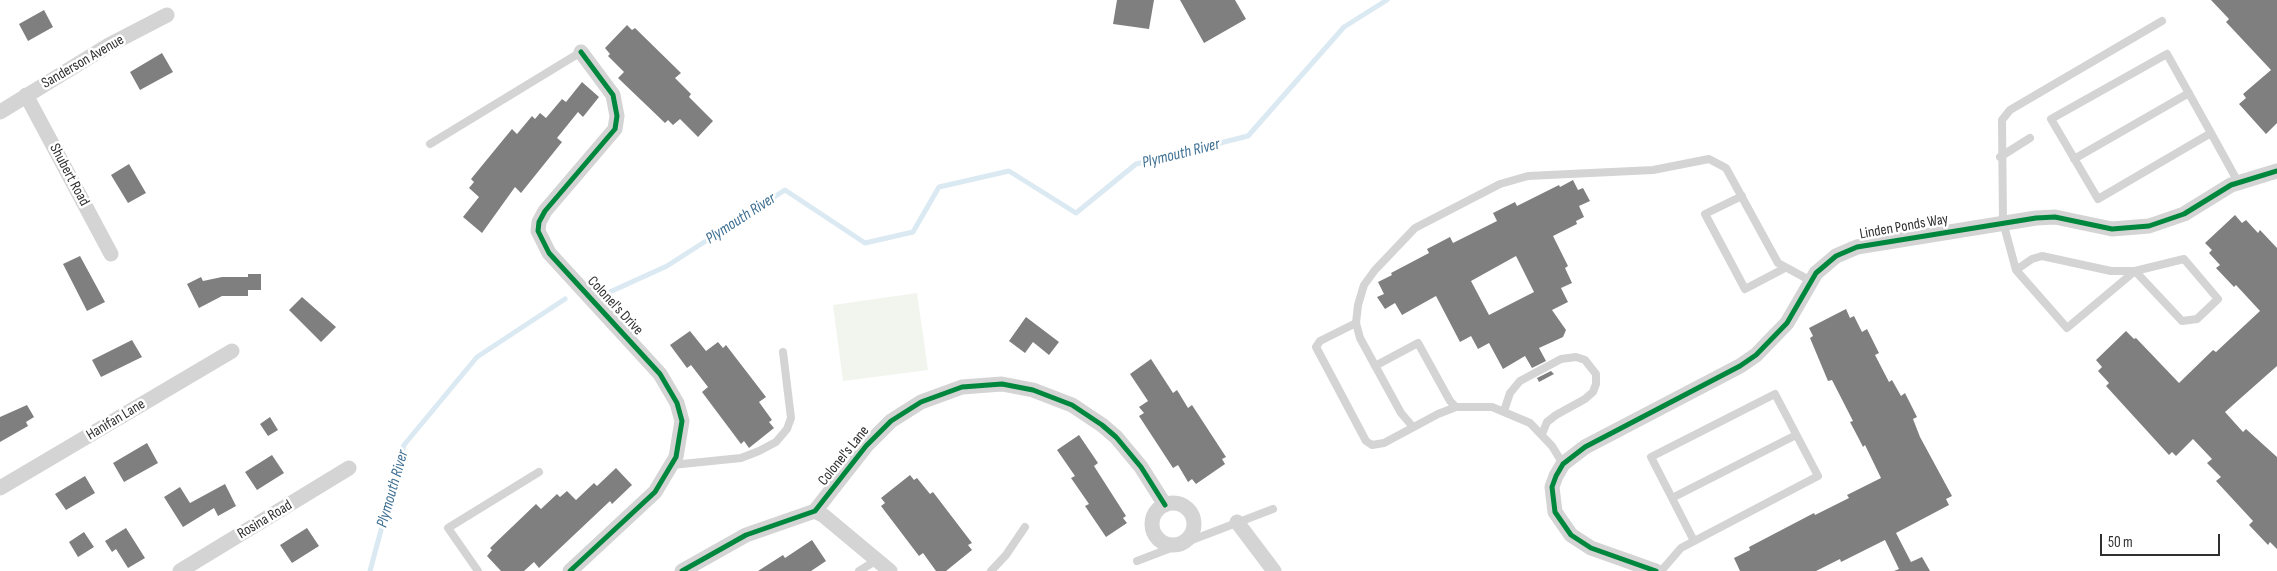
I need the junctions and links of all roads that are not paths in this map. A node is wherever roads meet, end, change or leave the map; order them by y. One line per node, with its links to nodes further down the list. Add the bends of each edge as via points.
1 (167, 15): 5 (street, Sanderson Avenue, via 109,45)
2 (2162, 21): 10 (lane, via 2010,110 2002,120)
3 (581, 52): 9 (lane); 31 (street, Colonel's Drive, via 612,95 617,116 615,129 545,211 538,231 549,253 645,357 669,388 682,421)
4 (2189, 93): 7 (lane); 11 (lane); 11 (lane, via 2168,54 2051,119)
5 (26, 95): 6 (street, Sanderson Avenue); 16 (street, Shubert Road)
6 (0, 112)
7 (2211, 133): 11 (lane, via 2098,199); 13 (lane)
8 (2030, 138): 10 (lane)
9 (430, 144)
10 (2000, 157): 15 (lane)
11 (2074, 159)
12 (2277, 172): 13 (street, Linden Ponds Way)
13 (2238, 182): 15 (street, Linden Ponds Way, via 2184,214 2149,226 2112,229 2055,217)
14 (1742, 196): 17 (lane, via 1778,263); 17 (lane, via 1705,214 1745,289); 21 (lane, via 1726,168 1709,159 1653,170 1528,176 1500,184 1415,228 1364,285)
15 (2002, 222): 18 (lane); 20 (street, Linden Ponds Way, via 1857,247 1831,260)
16 (112, 254)
17 (1785, 268): 20 (lane)
18 (2016, 270): 19 (lane, via 2042,256 2111,271); 19 (lane, via 2067,328)
19 (2135, 272): 19 (lane, via 2184,259 2218,298 2197,318 2182,321)
20 (1811, 281): 30 (street, Linden Ponds Way, via 1787,323 1756,355 1585,447)
21 (1356, 323): 24 (lane); 27 (lane, via 1320,341 1316,347 1366,441 1372,445 1384,443)
22 (232, 351): 34 (street, Hanifan Lane)
23 (783, 352): 31 (lane, via 791,418 776,442 742,458)
24 (1375, 366): 25 (lane, via 1418,344); 27 (lane, via 1401,413)
25 (1456, 407): 26 (lane, via 1483,406); 27 (lane)
26 (1504, 411): 28 (lane, via 1530,423); 28 (lane, via 1510,393 1520,381 1561,359 1576,356 1585,360 1596,374 1593,392 1547,422)
27 (1413, 427)
28 (1542, 434): 30 (lane)
29 (1796, 435): 35 (lane); 35 (lane, via 1775,394 1651,457); 41 (lane, via 1818,476)
30 (1563, 464): 53 (street, Linden Ponds Way, via 1552,494 1555,512 1562,525 1592,548)
31 (672, 465): 47 (street, Colonel's Drive, via 643,505)
32 (349, 468): 45 (street, Rosina Road)
33 (539, 472): 46 (lane, via 448,528)
34 (0, 488)
35 (1672, 498): 41 (lane)
36 (1164, 505): 38 (street, Colonel's Lane, via 1128,451 1095,420 1072,405 1033,390 985,384 941,393 907,409 872,440); 42 (street, via 1153,517 1153,532 1161,542 1174,546); 42 (street, via 1182,505 1192,515 1191,535)
37 (1273, 509): 39 (lane)
38 (815, 511): 43 (street); 48 (street, via 746,535)
39 (1237, 522): 42 (lane); 52 (street)
40 (1025, 527): 51 (lane)
41 (1694, 541): 54 (lane, via 1680,548)
42 (1181, 544): 44 (lane)
43 (877, 560): 49 (lane); 50 (street)
44 (1137, 561)
45 (180, 571)
46 (478, 571)
47 (570, 571)
48 (682, 571)
49 (859, 571)
50 (890, 571)
51 (991, 571)
52 (1274, 571)
53 (1656, 571)
54 (1661, 571)

